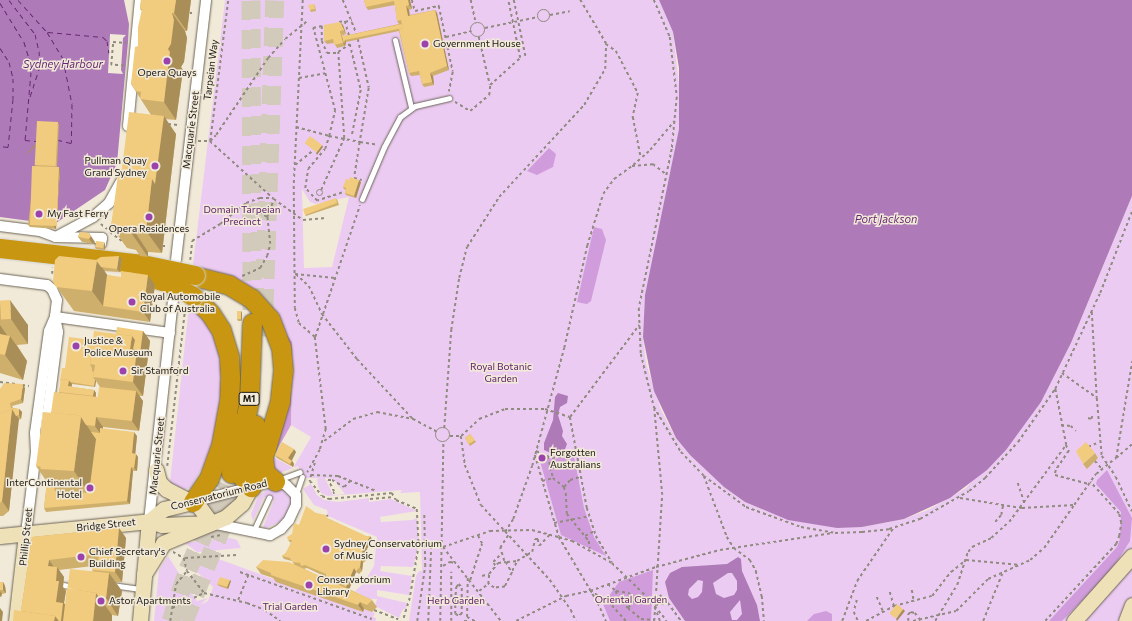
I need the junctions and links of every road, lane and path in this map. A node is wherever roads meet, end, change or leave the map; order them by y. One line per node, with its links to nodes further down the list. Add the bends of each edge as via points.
1 (140, 0): 51 (street)
2 (206, 0): 81 (street, Macquarie Street)
3 (228, 0): 55 (path, Tarpeian Way)
4 (303, 0): 23 (path)
5 (343, 0): 15 (path)
6 (412, 0): 29 (path, via 415,11 439,6)
7 (471, 0): 21 (path)
8 (508, 0): 19 (path)
9 (514, 0): 17 (path)
10 (580, 0): 36 (path)
11 (654, 0): 47 (path, via 670,37 674,59)
12 (570, 11): 13 (path)
13 (550, 15): 14 (path, via 545,22); 14 (path, via 543,10 539,12)
14 (538, 17): 17 (path)
15 (352, 20): 18 (path); 27 (path)
16 (308, 21): 23 (path)
17 (518, 21): 19 (path); 40 (path)
18 (345, 22): 20 (path); 28 (path)
19 (513, 22): 25 (path); 44 (path, via 520,58)
20 (337, 23)
21 (476, 23): 25 (path, via 481,23); 26 (path, via 472,25)
22 (330, 24): 24 (path)
23 (301, 25): 43 (path); 55 (path, via 268,58 225,124)
24 (322, 26): 39 (path, via 322,41 326,52); 42 (path, via 313,28)
25 (485, 28): 30 (path, via 484,35)
26 (471, 31): 29 (path); 30 (path, via 474,36)
27 (357, 35)
28 (349, 36)
29 (446, 36): 45 (path, via 453,72)
30 (480, 37): 44 (path)
31 (358, 40): 56 (path, via 369,88)
32 (395, 40): 46 (lane)
33 (350, 41): 35 (path)
34 (116, 42): 38 (path, via 113,42)
35 (350, 44): 39 (path, via 339,49); 53 (path, via 361,90)
36 (606, 44): 59 (path, via 616,51 638,93 634,117); 108 (path, via 605,69 584,105 512,180 467,247 451,330)
37 (109, 53): 38 (path)
38 (112, 53): 41 (path, via 111,65)
39 (338, 53): 54 (path)
40 (526, 58)
41 (114, 65)
42 (326, 73): 43 (path); 52 (path, via 335,111)
43 (299, 78): 50 (path)
44 (490, 85): 45 (path, via 489,95 470,111)
45 (448, 98): 46 (lane)
46 (411, 107): 57 (lane, via 400,117)
47 (676, 120): 59 (path); 63 (path)
48 (162, 123): 49 (path)
49 (177, 125)
50 (296, 127): 52 (path); 60 (path)
51 (127, 136)
52 (329, 136): 54 (path); 70 (path, via 325,149 308,169 305,185 312,198)
53 (352, 136)
54 (344, 138): 56 (path); 65 (path)
55 (210, 142): 68 (path)
56 (360, 142): 57 (path); 64 (path, via 354,178)
57 (384, 147): 64 (lane)
58 (312, 150): 60 (path)
59 (641, 158): 61 (path)
60 (295, 165): 72 (path)
61 (632, 166): 63 (path, via 653,164); 102 (path, via 608,185 598,207 562,355)
62 (123, 172): 77 (street, via 115,194 106,206 82,225)
63 (667, 175): 91 (path, via 642,290)
64 (369, 183): 69 (lane)
65 (322, 190): 67 (path, via 324,194); 67 (path, via 317,192)
66 (342, 194): 70 (path)
67 (320, 197): 70 (path)
68 (274, 199): 71 (path, via 260,198); 72 (path); 74 (path)
69 (362, 199): 84 (path, via 353,218)
70 (321, 200)
71 (242, 206): 74 (path, via 255,208); 86 (path, via 220,224 192,241)
72 (294, 213): 75 (path, via 303,220); 82 (path)
73 (1132, 213): 88 (path)
74 (267, 217): 83 (path, via 270,244 268,256 260,268)
75 (326, 218)
76 (0, 226): 77 (street, via 40,231)
77 (56, 237): 78 (street, via 102,238)
78 (101, 244)
79 (0, 248): 86 (highway, bridge, via 142,264)
80 (0, 258): 86 (highway, bridge, via 169,277)
81 (176, 260)
82 (295, 274): 84 (path); 89 (path, via 309,286); 94 (path, via 296,315 303,328)
83 (240, 277)
84 (335, 278): 89 (path)
85 (0, 279): 90 (street, Phillip Street, via 44,284 56,290)
86 (193, 283): 122 (highway, via 229,285 247,295 266,313 279,339 282,383 274,424); 130 (path); 136 (highway, via 222,309 231,322 238,343 241,381); 136 (highway, via 246,301 266,327 272,347 274,371 268,410); 149 (highway, via 221,330 229,357 230,378 229,401 221,445 209,478)
87 (174, 290): 93 (street, Macquarie Street)
88 (1092, 310): 96 (path); 100 (path)
89 (322, 314): 94 (path); 106 (path, via 357,359)
90 (55, 317): 93 (street); 165 (street, Phillip Street, via 49,331 35,433 36,452)
91 (639, 325): 101 (path, via 640,354); 104 (path)
92 (258, 330): 136 (highway, M1, via 258,402)
93 (170, 333): 130 (street, Macquarie Street)
94 (314, 337): 113 (path, via 326,419)
95 (1132, 361): 123 (path)
96 (1062, 373): 99 (path); 100 (path)
97 (0, 382): 98 (path)
98 (29, 386)
99 (1055, 389): 107 (path); 147 (path, via 1000,463)
100 (1097, 398): 115 (path)
101 (654, 407): 134 (path, via 681,452); 195 (path, via 662,495)
102 (545, 410): 104 (path); 112 (path, via 521,408 493,412 480,419); 119 (path)
103 (1093, 414): 105 (path, via 1091,419)
104 (570, 417): 120 (path)
105 (1088, 418)
106 (413, 419): 110 (path); 113 (path, via 377,412 365,414 353,418)
107 (1061, 425): 109 (path, via 1071,426); 117 (path)
108 (444, 428): 110 (path); 111 (path)
109 (1076, 430)
110 (437, 432): 114 (path, via 437,439)
111 (450, 436): 112 (path); 114 (path)
112 (461, 436): 163 (path, via 465,465 472,487 481,506)
113 (324, 441): 125 (path)
114 (443, 442): 178 (path)
115 (1099, 442): 118 (path); 128 (path)
116 (1132, 444): 123 (path)
117 (1066, 445): 140 (path, via 1069,451 1055,474); 150 (path)
118 (1085, 450)
119 (535, 452): 121 (path); 127 (path); 163 (path, via 514,519)
120 (576, 454): 121 (path); 133 (path)
121 (548, 456): 124 (path)
122 (263, 458): 136 (highway); 142 (highway, via 265,473)
123 (1116, 458): 128 (path)
124 (547, 459): 127 (path); 135 (path)
125 (316, 460): 129 (path); 132 (path)
126 (1095, 461): 131 (path)
127 (537, 462): 138 (path)
128 (1107, 464): 131 (path); 154 (path)
129 (310, 468)
130 (161, 469): 149 (main road, via 160,482 168,491); 158 (street, Macquarie Street)
131 (1102, 469): 140 (path)
132 (312, 475): 137 (path, via 338,476); 146 (path, via 310,481 319,494 329,499 392,493)
133 (581, 476): 141 (path, via 570,480); 156 (path)
134 (704, 476): 167 (path, via 746,507 802,527); 179 (path)
135 (553, 478): 138 (path); 141 (path)
136 (238, 481): 142 (street, Conservatorium Road); 149 (street, Conservatorium Road); 160 (main road, via 236,510)
137 (351, 481): 143 (path); 145 (path, via 344,487 328,480)
138 (542, 481): 161 (path)
139 (1018, 483): 150 (path)
140 (1089, 483): 152 (path); 276 (path, via 1119,514 1119,536 1116,544)
141 (564, 487): 157 (path, via 567,514)
142 (272, 490): 144 (street, Conservatorium Road, via 286,485); 144 (lane, via 301,474); 166 (lane)
143 (376, 491)
144 (296, 494): 166 (street, via 295,508 283,527 268,535)
145 (333, 494)
146 (394, 497): 148 (path); 250 (path, via 417,509 419,524 420,545 410,598)
147 (960, 498): 151 (path); 162 (path, via 920,519)
148 (370, 500)
149 (194, 502): 158 (main road, Conservatorium Road, via 164,509); 160 (main road)
150 (1025, 504): 153 (path)
151 (1003, 505): 153 (path); 159 (path, via 1001,515)
152 (1074, 505): 153 (path); 192 (path, via 1044,548)
153 (1022, 508): 187 (path, via 991,538 972,547)
154 (1132, 511)
155 (424, 513): 176 (path)
156 (589, 516): 157 (path); 164 (path)
157 (570, 519): 161 (path); 172 (path)
158 (149, 521): 160 (main road, Bridge Street, via 162,525); 165 (main road, Bridge Street); 208 (main road, Macquarie Street)
159 (995, 522)
160 (211, 523): 166 (street); 208 (main road, via 163,543)
161 (554, 523): 173 (path)
162 (894, 527): 167 (path); 268 (path, via 857,581)
163 (505, 532): 168 (path); 169 (path, via 532,530); 170 (path)
164 (595, 532): 172 (path); 191 (path)
165 (26, 533): 171 (main road, Bridge Street); 246 (main road, Phillip Street, via 24,580)
166 (253, 533)
167 (835, 533): 179 (path)
168 (477, 534): 178 (path); 206 (path, via 482,544)
169 (550, 534): 173 (path); 175 (path, via 541,545)
170 (508, 535): 182 (path, via 500,548); 184 (path)
171 (0, 536)
172 (585, 536): 181 (path, via 589,541)
173 (559, 537): 181 (path); 217 (path)
174 (532, 544): 175 (path); 175 (path, via 537,538); 184 (path, via 532,552)
175 (538, 545)
176 (426, 546): 177 (path); 251 (path, via 426,566)
177 (431, 546): 178 (path); 252 (path)
178 (442, 547): 190 (path); 193 (path)
179 (734, 548): 195 (path); 267 (path, via 750,560 756,571)
180 (167, 549): 186 (path)
181 (590, 550): 191 (path)
182 (502, 553): 188 (path); 194 (path, via 493,562)
183 (237, 555): 186 (path)
184 (528, 555): 189 (path); 224 (path)
185 (1132, 556): 277 (main road)
186 (184, 558): 196 (path)
187 (966, 560): 192 (path); 232 (path, via 951,572 932,596); 241 (path, via 957,585)
188 (505, 561): 189 (path); 194 (path); 199 (path)
189 (517, 561): 199 (path)
190 (457, 563): 193 (path, via 450,562); 205 (path)
191 (612, 563): 204 (path)
192 (1020, 565): 200 (path)
193 (442, 566): 253 (path)
194 (495, 566): 201 (path)
195 (656, 567): 204 (path); 234 (path)
196 (187, 571): 219 (path); 237 (path, via 176,584)
197 (240, 572): 202 (path)
198 (451, 572): 228 (path)
199 (512, 573): 210 (path, via 505,587 494,588)
200 (1002, 573): 241 (path, via 979,585 962,608); 275 (path)
201 (489, 574): 203 (path); 210 (path)
202 (248, 575): 225 (path); 244 (path)
203 (482, 576)
204 (628, 577): 211 (path); 222 (path)
205 (468, 578): 206 (path); 231 (path)
206 (470, 580): 216 (path)
207 (80, 581): 213 (lane)
208 (143, 581): 209 (lane); 247 (main road, Macquarie Street)
209 (101, 584)
210 (488, 584): 216 (path)
211 (608, 584): 214 (path); 217 (path)
212 (63, 585): 213 (lane)
213 (79, 587): 220 (lane)
214 (616, 590): 226 (path, via 629,593); 238 (path, via 618,598)
215 (912, 590): 232 (path)
216 (478, 591): 258 (path)
217 (590, 591): 224 (path); 261 (path); 262 (path, via 608,601)
218 (890, 592): 235 (path)
219 (204, 593): 225 (path); 237 (path)
220 (78, 594)
221 (660, 595): 233 (path)
222 (647, 596): 226 (path); 234 (path)
223 (877, 597): 240 (path)
224 (563, 598): 259 (path); 260 (path)
225 (238, 600): 249 (path, via 265,610)
226 (634, 600): 238 (path)
227 (857, 600): 269 (path, via 854,612)
228 (451, 601): 229 (path); 254 (path)
229 (455, 601): 230 (path); 230 (path, via 458,605); 230 (path, via 455,614 458,616 462,614); 230 (path, via 456,587 459,584 462,588)
230 (462, 601): 231 (path)
231 (468, 601): 242 (path)
232 (914, 601): 235 (path)
233 (668, 603): 234 (path); 266 (path)
234 (655, 605): 263 (path); 264 (path); 265 (path)
235 (894, 606): 240 (path)
236 (1132, 606): 278 (main road)
237 (172, 608): 248 (path)
238 (628, 608): 245 (path, via 635,616)
239 (374, 610): 250 (path, bridge)
240 (883, 611): 270 (path)
241 (939, 614): 243 (path); 274 (path)
242 (467, 617): 256 (path); 257 (path)
243 (920, 618): 271 (path, via 915,613 909,613); 272 (path); 273 (path)
244 (372, 619)
245 (646, 620): 263 (path)
246 (16, 621)
247 (140, 621)
248 (170, 621)
249 (280, 621)
250 (402, 621)
251 (417, 621)
252 (428, 621)
253 (440, 621)
254 (451, 621)
255 (464, 621): 256 (path)
256 (468, 621)
257 (475, 621)
258 (501, 621)
259 (516, 621)
260 (576, 621)
261 (606, 621)
262 (626, 621)
263 (654, 621)
264 (660, 621)
265 (667, 621)
266 (681, 621)
267 (764, 621)
268 (842, 621)
269 (858, 621)
270 (866, 621)
271 (908, 621)
272 (913, 621)
273 (921, 621)
274 (935, 621)
275 (983, 621)
276 (1045, 621)
277 (1074, 621)
278 (1126, 621)

